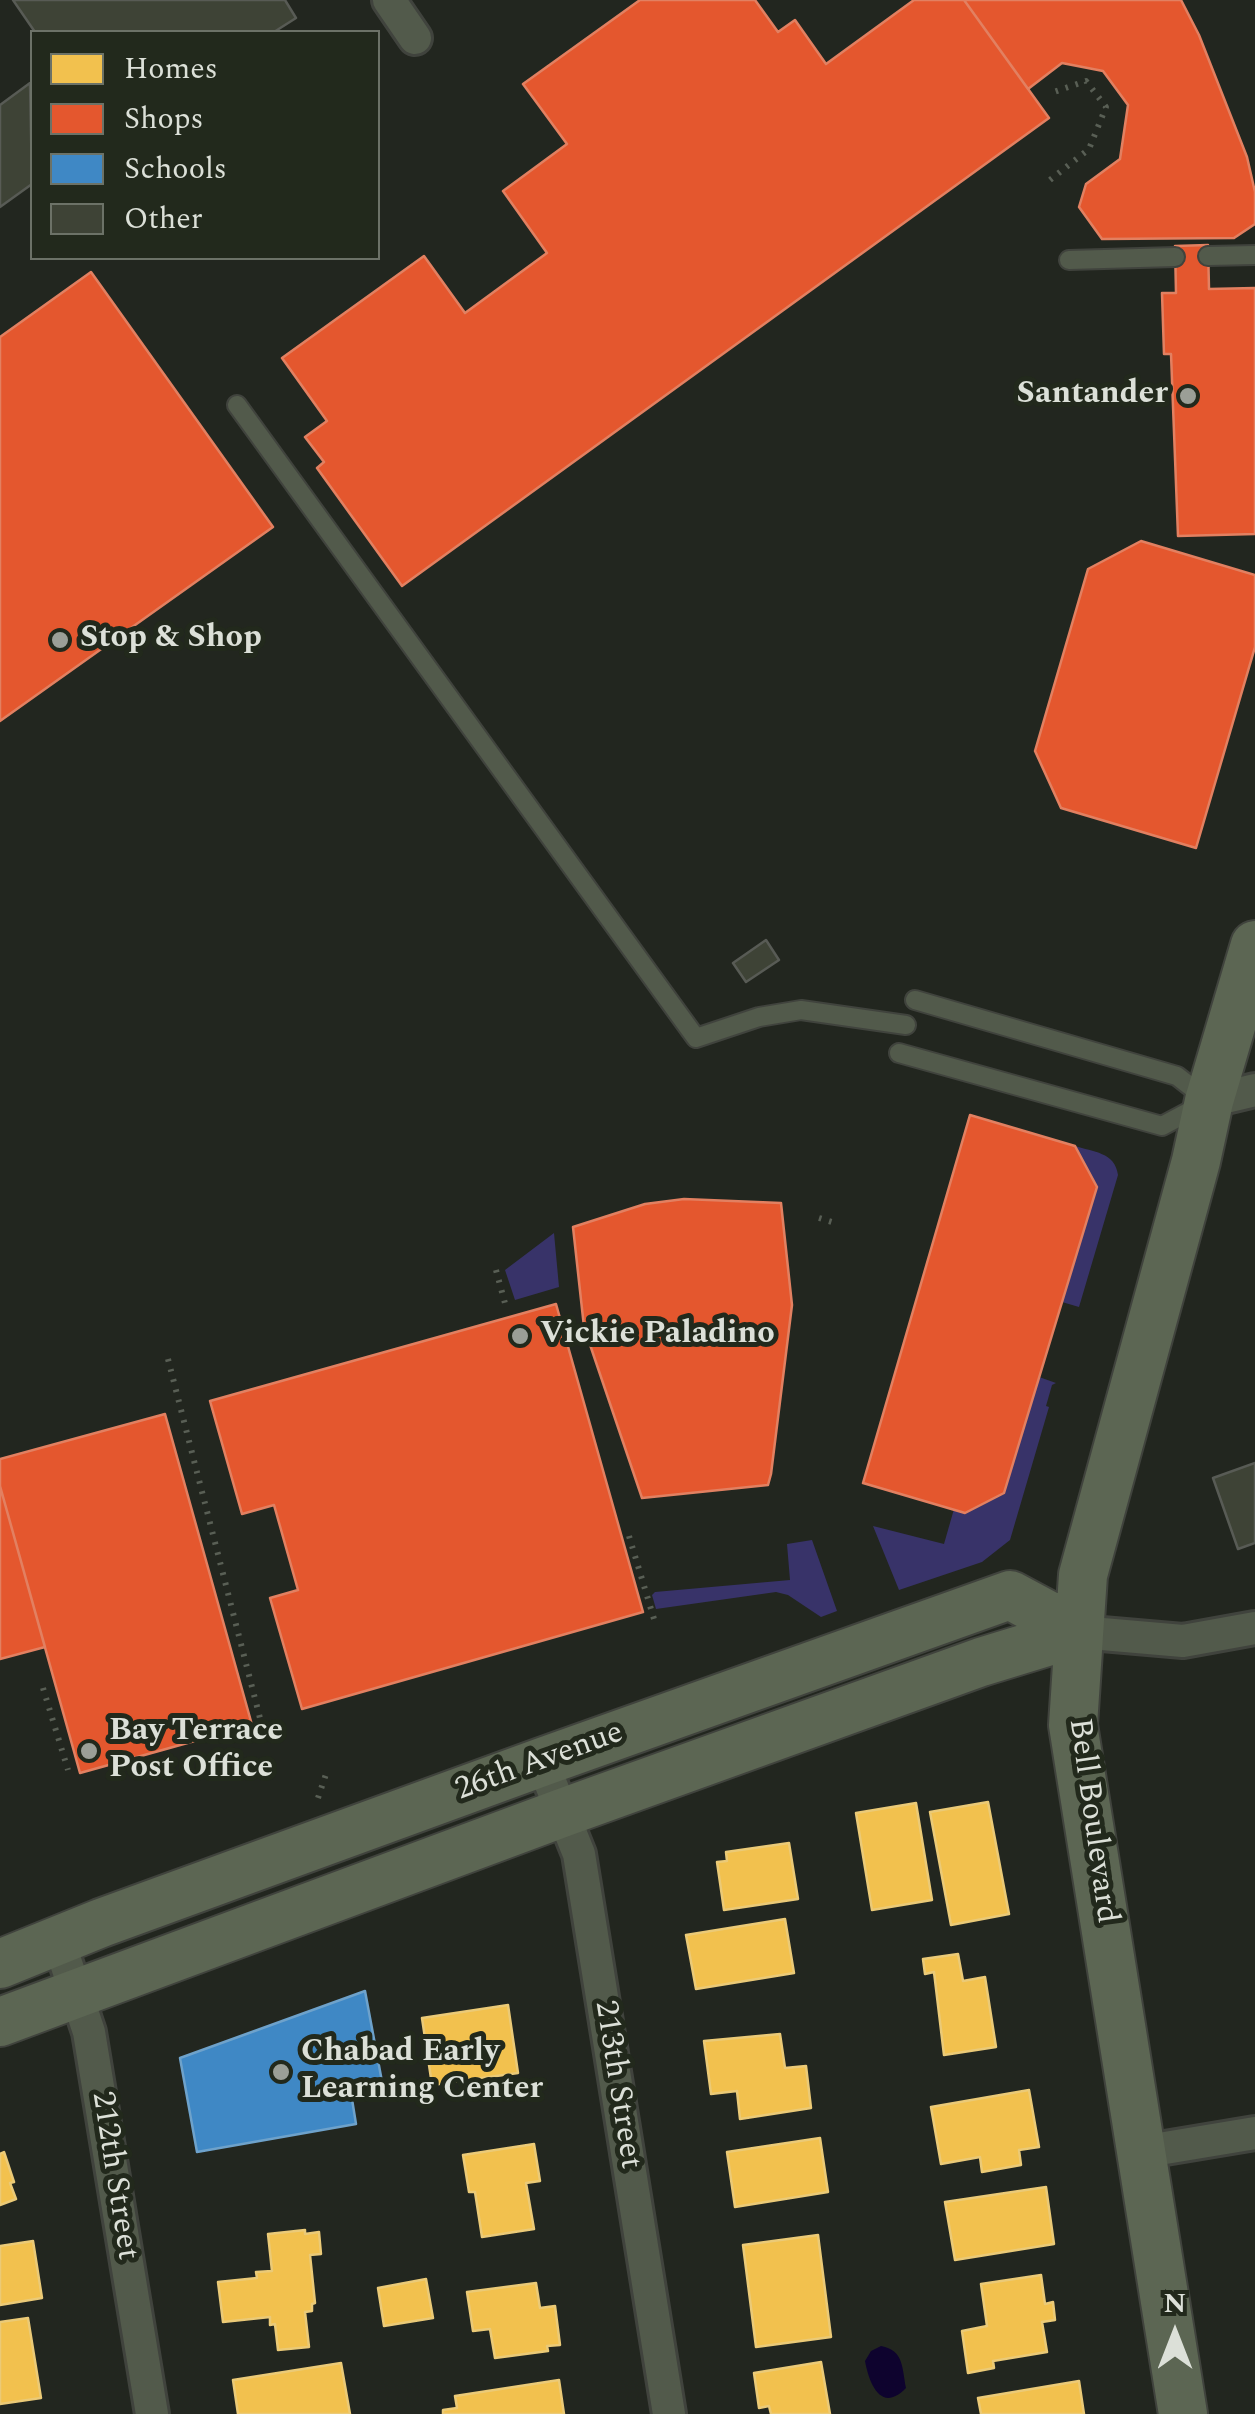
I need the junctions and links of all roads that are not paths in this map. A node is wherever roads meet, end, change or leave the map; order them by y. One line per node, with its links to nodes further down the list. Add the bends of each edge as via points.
1 (390, 0): 2 (street)
2 (415, 38)
3 (1255, 255): 4 (lane)
4 (1208, 256)
5 (1174, 257): 6 (lane)
6 (1070, 260)
7 (238, 404): 10 (lane, via 696,1038 801,1010)
8 (1255, 945): 13 (street, Bell Boulevard)
9 (914, 1000): 13 (lane, via 1177,1076)
10 (906, 1025)
11 (899, 1053): 13 (lane, via 1162,1126)
12 (1255, 1090): 13 (street)
13 (1209, 1101): 15 (street, Bell Boulevard, via 1083,1574)
14 (1255, 1628): 15 (street, 26th Avenue, via 1183,1641)
15 (1079, 1632): 16 (street, 26th Avenue, via 1010,1595); 17 (street, 26th Avenue); 23 (street, Bell Boulevard, via 1073,1725)
16 (542, 1762): 17 (street, 213th Street); 18 (street, 26th Avenue)
17 (562, 1812): 20 (street, 26th Avenue); 25 (street, 213th Street, via 579,1854)
18 (59, 1942): 19 (street, 26th Avenue); 20 (street, 212th Street)
19 (0, 1964)
20 (78, 1993): 21 (street, 26th Avenue); 24 (street, 212th Street)
21 (0, 2022)
22 (1255, 2133): 23 (street)
23 (1141, 2152): 26 (street, Bell Boulevard)
24 (152, 2414)
25 (670, 2414)
26 (1183, 2414)

